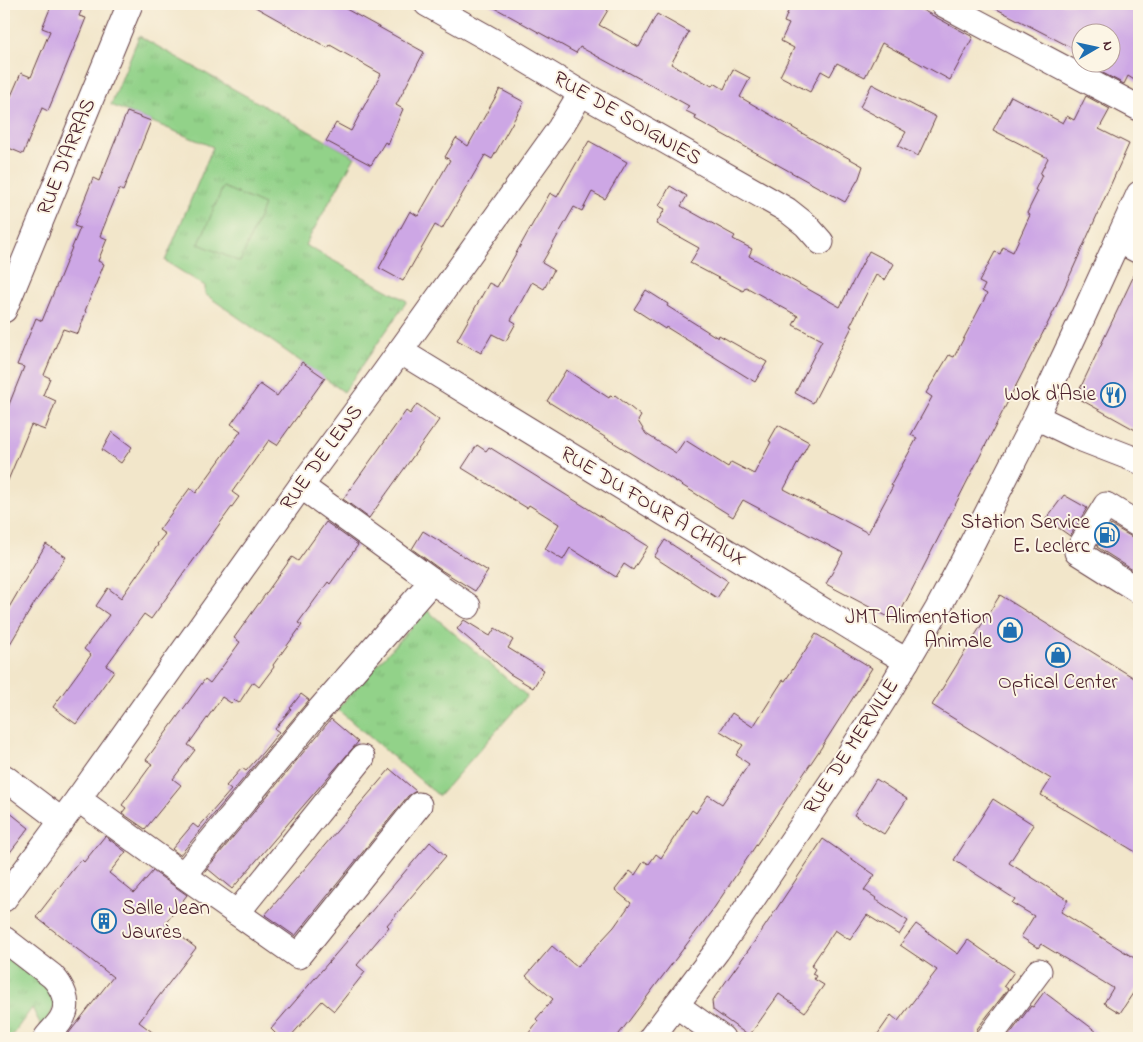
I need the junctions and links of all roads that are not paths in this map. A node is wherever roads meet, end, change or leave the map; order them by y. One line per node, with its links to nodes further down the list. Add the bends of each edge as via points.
1 (130, 4): 9 (street, RUE D'ARRAS)
2 (427, 4): 4 (street, RUE DE SOIGNIES)
3 (943, 4): 5 (street)
4 (581, 94): 7 (street, RUE DE SOIGNIES, via 787,210); 10 (street, RUE DE LENS)
5 (1139, 108)
6 (1139, 194): 8 (street, RUE DE MERVILLE)
7 (821, 242)
8 (1129, 246): 11 (street, RUE DE MERVILLE, via 1064,358)
9 (4, 310)
10 (400, 351): 13 (street, RUE DE LENS); 18 (street, RUE DU FOUR À CHAUX)
11 (1036, 417): 12 (street); 18 (street, RUE DE MERVILLE)
12 (1139, 461)
13 (300, 486): 15 (street); 21 (street, RUE DE LENS)
14 (1139, 525): 16 (street, via 1106,505 1077,552)
15 (432, 581): 17 (street); 24 (street)
16 (1139, 591)
17 (468, 606)
18 (908, 661): 29 (street, RUE DE MERVILLE, via 817,804 717,951)
19 (362, 758): 26 (street)
20 (4, 777): 23 (street)
21 (78, 799): 23 (street, RUE DE LENS); 24 (street)
22 (419, 805): 26 (street, via 298,956)
23 (62, 821): 25 (street, RUE DE LENS)
24 (183, 875): 26 (street)
25 (4, 899)
26 (237, 913)
27 (4, 939): 30 (street, via 52,976 62,990 66,1007 63,1017)
28 (1039, 971): 33 (street)
29 (687, 1021): 31 (street, RUE DE MERVILLE); 32 (street)
30 (46, 1038)
31 (651, 1038)
32 (722, 1038)
33 (989, 1038)

